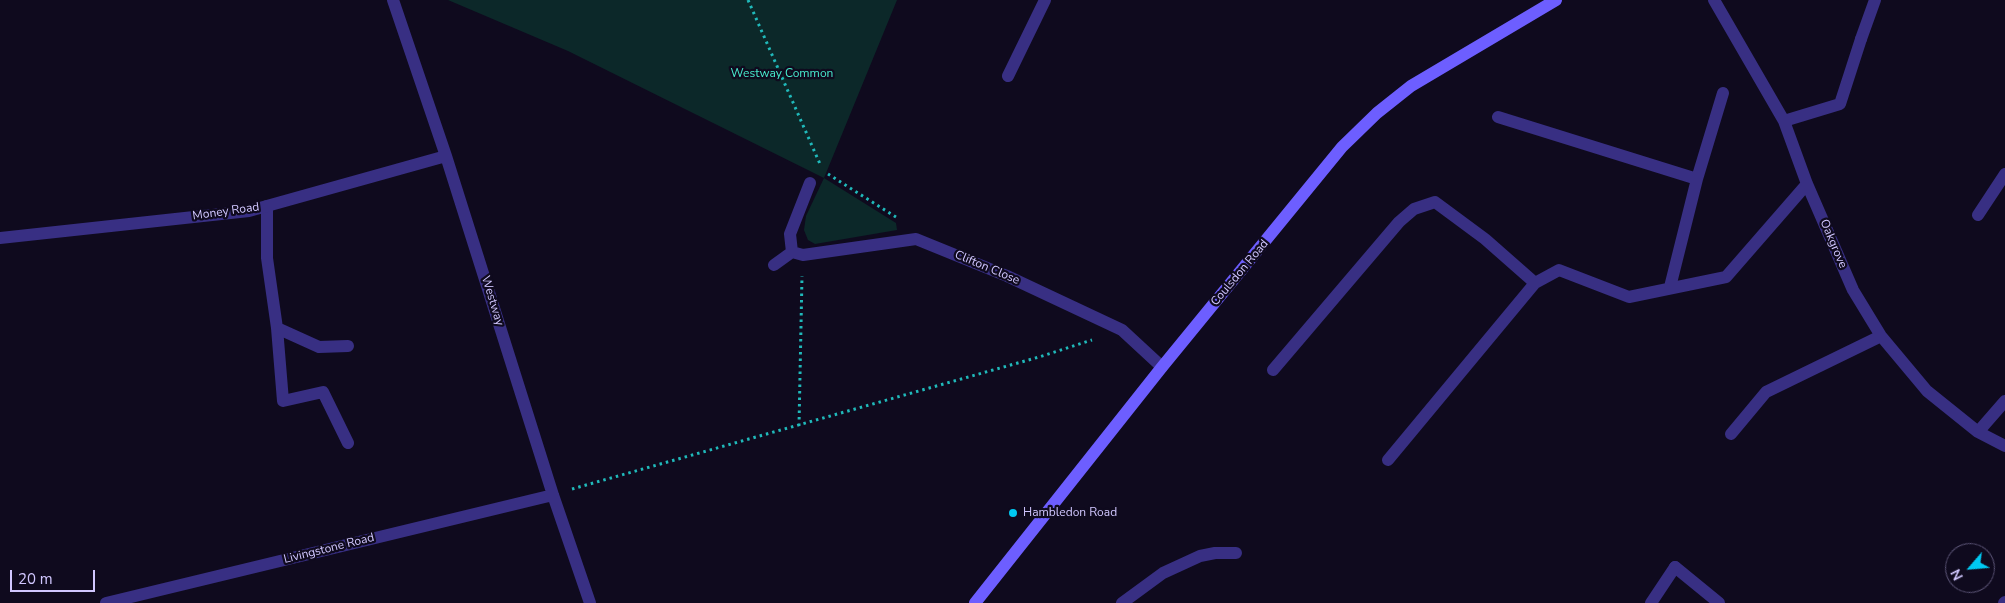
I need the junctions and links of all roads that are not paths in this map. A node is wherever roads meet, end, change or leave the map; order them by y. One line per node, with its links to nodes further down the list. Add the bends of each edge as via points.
1 (393, 0): 10 (street, Westway)
2 (1044, 0): 6 (street)
3 (1556, 0): 25 (street, Coulsdon Road, via 1410,86 1377,113 1342,147)
4 (1714, 0): 9 (street, Oakgrove)
5 (1875, 0): 9 (street, via 1840,104)
6 (1008, 76)
7 (1723, 93): 12 (street)
8 (1498, 117): 12 (street)
9 (1784, 121): 14 (street, Oakgrove)
10 (446, 156): 15 (street, Money Road); 33 (street, Westway)
11 (2005, 174): 16 (street)
12 (1697, 179): 21 (street)
13 (810, 183): 18 (street, via 790,234)
14 (1807, 184): 21 (street, via 1726,277); 23 (street, Oakgrove, via 1853,290)
15 (266, 206): 17 (street, Money Road, via 249,211); 22 (street, via 267,258)
16 (1978, 215)
17 (0, 238)
18 (798, 254): 19 (street); 25 (street, Clifton Close, via 916,238 1122,330)
19 (774, 265)
20 (1535, 283): 21 (street, via 1559,270 1629,297); 26 (street, via 1485,239 1435,202 1414,209 1399,222); 32 (street)
21 (1670, 287)
22 (277, 328): 24 (street, via 320,347); 30 (street, via 283,401 323,392)
23 (1881, 336): 28 (street, Oakgrove, via 1927,391); 29 (street, via 1766,392)
24 (348, 346)
25 (1162, 367): 37 (street, Coulsdon Road)
26 (1273, 370)
27 (2005, 401): 28 (street)
28 (1978, 432): 31 (street, Oakgrove)
29 (1731, 434)
30 (348, 443)
31 (2005, 446)
32 (1388, 460)
33 (553, 495): 35 (street, Livingstone Road); 36 (street, Westway)
34 (1236, 554): 38 (street, via 1200,556 1164,573)
35 (106, 603)
36 (590, 603)
37 (975, 603)
38 (1122, 603)
39 (1650, 603): 40 (street, via 1675,568)
40 (1719, 603)

